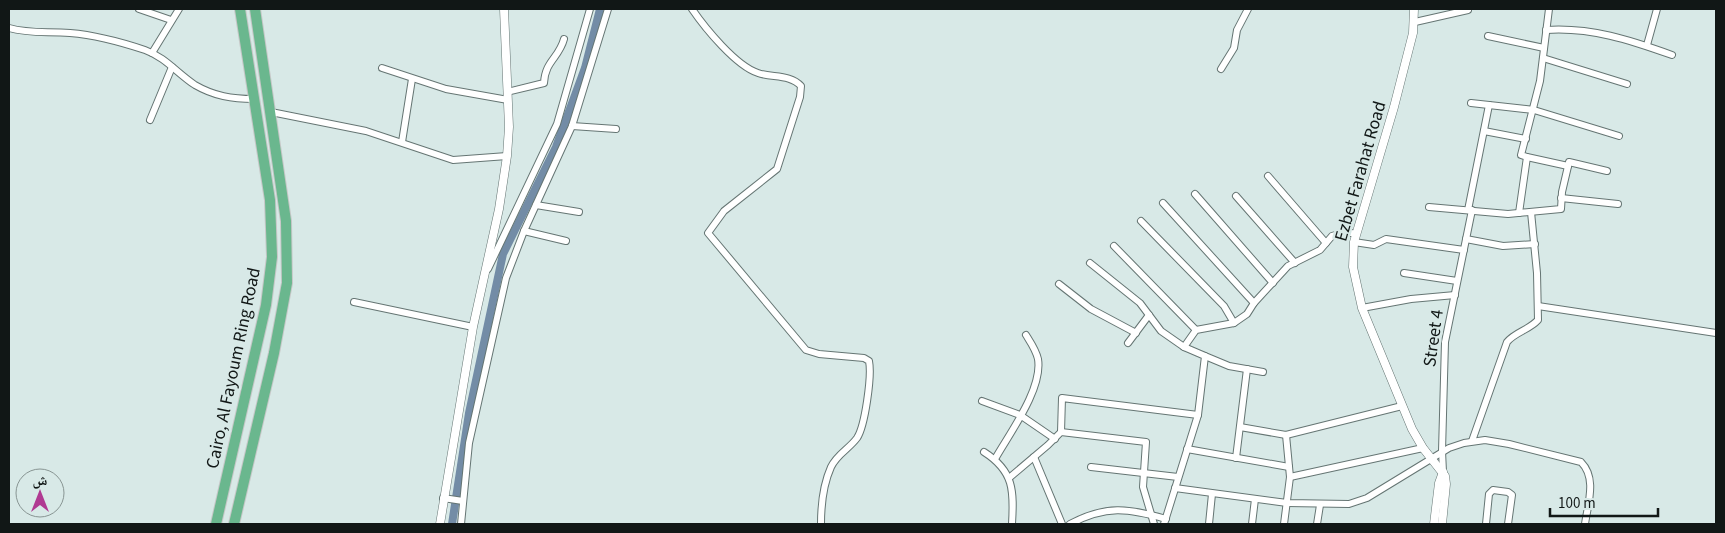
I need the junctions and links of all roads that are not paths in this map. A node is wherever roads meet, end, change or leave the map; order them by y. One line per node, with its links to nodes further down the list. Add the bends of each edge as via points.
1 (139, 9): 14 (street)
2 (179, 9): 14 (street)
3 (240, 9): 21 (highway, Cairo, Al Fayoum Ring Road)
4 (255, 9): 20 (highway, Cairo, Al Fayoum Ring Road)
5 (504, 9): 34 (street)
6 (590, 9): 74 (street, via 557,124)
7 (608, 9): 40 (street)
8 (692, 9): 132 (street, via 708,32 752,71 791,79 801,86 777,169 724,210 708,233 806,350 864,358 870,362 863,424 858,436 840,454 829,472)
9 (1248, 9): 29 (street, via 1234,48)
10 (1414, 9): 15 (street, Ezbet Farahat Road)
11 (1549, 9): 17 (street)
12 (1657, 9): 22 (street)
13 (1468, 10): 15 (street)
14 (171, 20): 24 (street)
15 (1415, 22): 64 (street, Ezbet Farahat Road, via 1394,107)
16 (9, 28): 24 (street, via 31,33 94,36)
17 (1546, 30): 22 (street, via 1582,29); 23 (street)
18 (1488, 36): 23 (street)
19 (564, 39): 34 (street, via 562,48 545,70 544,82)
20 (260, 40): 21 (highway); 32 (highway, Cairo, Al Fayoum Ring Road)
21 (245, 42): 33 (highway, Cairo, Al Fayoum Ring Road)
22 (1647, 44): 25 (street)
23 (1544, 48): 26 (street)
24 (152, 53): 27 (street)
25 (1672, 55)
26 (1543, 58): 31 (street); 37 (street)
27 (172, 66): 33 (street, via 210,92 231,99); 39 (street)
28 (382, 68): 30 (street)
29 (1221, 69)
30 (412, 79): 34 (street, via 468,94); 45 (street)
31 (1627, 84)
32 (267, 88): 33 (highway); 38 (highway, Cairo, Al Fayoum Ring Road)
33 (253, 95): 128 (highway, Cairo, Al Fayoum Ring Road, via 270,200 270,280)
34 (508, 96): 46 (street)
35 (1471, 102): 36 (street)
36 (1489, 105): 37 (street); 42 (street, Street 4)
37 (1534, 110): 43 (street); 44 (street)
38 (271, 112): 45 (street); 129 (highway, Cairo, Al Fayoum Ring Road, via 286,221 288,283)
39 (150, 120)
40 (572, 126): 41 (street); 54 (street)
41 (616, 130)
42 (1484, 131): 44 (street); 58 (street, Street 4)
43 (1619, 136)
44 (1526, 138): 47 (street, via 1521,156)
45 (402, 142): 46 (street, via 453,160)
46 (507, 156): 74 (street)
47 (1527, 157): 48 (street); 61 (street)
48 (1568, 166): 49 (street, via 1569,162); 53 (street)
49 (1606, 171)
50 (1268, 176): 67 (street)
51 (1195, 194): 76 (street)
52 (1236, 196): 72 (street)
53 (1561, 198): 56 (street); 60 (street, via 1561,209)
54 (536, 204): 59 (street); 63 (street)
55 (1163, 204): 80 (street)
56 (1618, 204)
57 (1429, 207): 58 (street)
58 (1470, 210): 61 (street); 65 (street, Street 4)
59 (579, 212)
60 (1532, 212): 61 (street); 68 (street)
61 (1518, 213)
62 (1141, 222): 84 (street, via 1224,306)
63 (524, 231): 66 (street); 123 (street, via 506,278 470,443)
64 (1355, 238): 67 (street, via 1339,233); 70 (street, via 1374,245 1386,239); 82 (street, Ezbet Farahat Road, via 1353,267)
65 (1466, 239): 68 (street, via 1502,246); 70 (street, Street 4)
66 (566, 241)
67 (1326, 243): 72 (street, via 1320,250)
68 (1536, 244): 81 (street)
69 (1114, 246): 86 (street)
70 (1464, 250): 75 (street, Street 4)
71 (1090, 263): 83 (street, via 1140,303)
72 (1295, 263): 76 (street)
73 (1404, 273): 75 (street)
74 (483, 279): 85 (street)
75 (1458, 281): 78 (street, Street 4)
76 (1273, 283): 80 (street)
77 (1059, 284): 88 (street, via 1091,309)
78 (1454, 295): 82 (street); 106 (street, Street 4, via 1444,350)
79 (354, 302): 85 (street)
80 (1254, 303): 84 (street, via 1247,314)
81 (1538, 306): 87 (street); 103 (street, via 1538,320 1512,336 1504,348)
82 (1362, 308): 96 (street, Ezbet Farahat Road)
83 (1149, 315): 88 (street); 91 (street, via 1161,331)
84 (1234, 323): 86 (street)
85 (472, 327): 121 (street)
86 (1196, 330): 91 (street)
87 (1716, 333)
88 (1136, 334): 90 (street)
89 (1026, 335): 97 (street, via 1035,351 1038,370)
90 (1128, 344)
91 (1184, 347): 92 (street)
92 (1205, 356): 93 (street); 98 (street)
93 (1246, 370): 94 (street); 99 (street)
94 (1263, 372)
95 (982, 401): 97 (street)
96 (1402, 406): 101 (street); 104 (street, Ezbet Farahat Road)
97 (1020, 415): 102 (street); 111 (street)
98 (1198, 415): 100 (street, via 1062,398); 105 (street)
99 (1240, 427): 101 (street); 110 (street)
100 (1061, 432): 102 (street); 115 (street, via 1146,442)
101 (1286, 435): 113 (street)
102 (1055, 439): 108 (street)
103 (1472, 441): 106 (street); 145 (street, via 1497,441 1581,462 1591,482)
104 (1423, 448): 109 (street, Ezbet Farahat Road); 117 (street)
105 (1187, 449): 110 (street); 116 (street)
106 (1442, 451): 109 (street); 114 (street, Street 4)
107 (984, 452): 111 (street)
108 (1034, 457): 118 (street); 134 (street)
109 (1432, 457): 114 (street, Ezbet Farahat Road); 125 (street, via 1358,502)
110 (1236, 458): 113 (street)
111 (995, 459): 118 (street)
112 (1091, 467): 115 (street)
113 (1289, 467): 117 (street)
114 (1444, 472): 141 (street, via 1439,483); 142 (street)
115 (1143, 473): 116 (street); 126 (street)
116 (1178, 477): 119 (street)
117 (1290, 477): 124 (street)
118 (1009, 478): 133 (street)
119 (1175, 488): 120 (street); 127 (street)
120 (1212, 494): 122 (street); 137 (street)
121 (447, 499): 123 (street); 130 (street)
122 (1255, 499): 124 (street); 138 (street)
123 (461, 501): 131 (street)
124 (1287, 502): 125 (street); 139 (street)
125 (1320, 505): 140 (street)
126 (1150, 515): 127 (street); 135 (street, via 1131,510 1105,510); 136 (street)
127 (1165, 522)
128 (216, 524)
129 (234, 524)
130 (440, 524)
131 (461, 524)
132 (820, 524)
133 (1012, 524)
134 (1062, 524)
135 (1070, 524)
136 (1154, 524)
137 (1209, 524)
138 (1252, 524)
139 (1284, 524)
140 (1317, 524)
141 (1434, 524)
142 (1442, 524)
143 (1486, 524): 144 (street, via 1492,490 1511,494)
144 (1508, 524)
145 (1585, 524)

